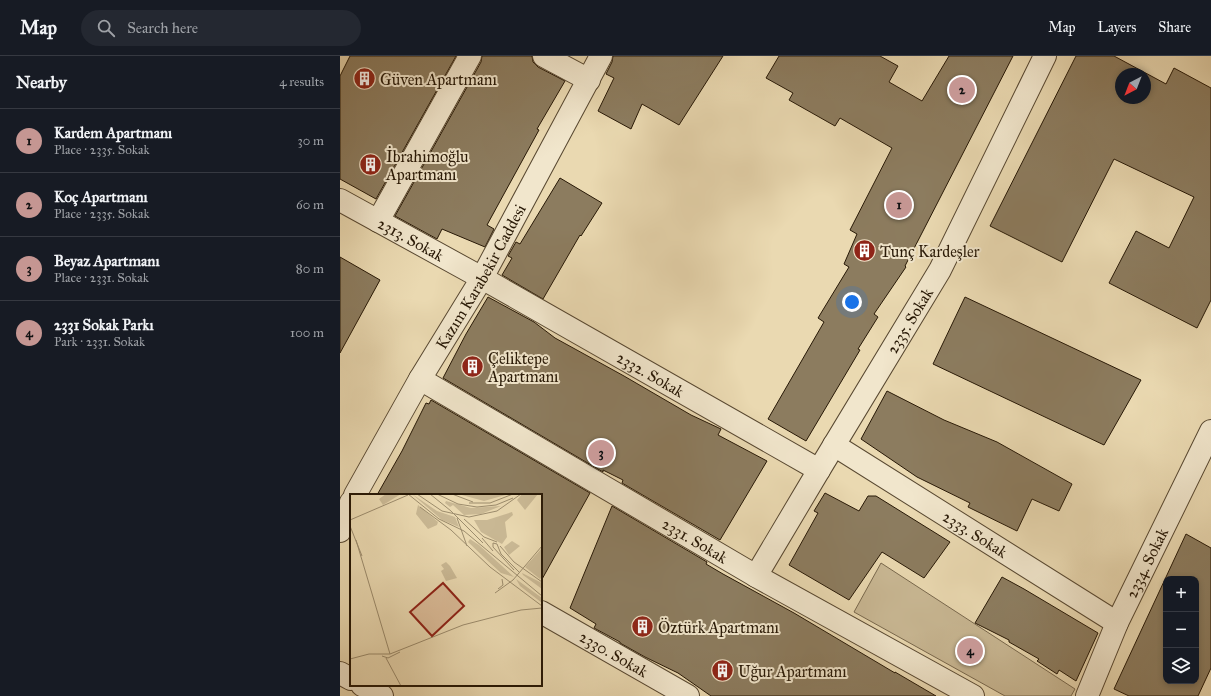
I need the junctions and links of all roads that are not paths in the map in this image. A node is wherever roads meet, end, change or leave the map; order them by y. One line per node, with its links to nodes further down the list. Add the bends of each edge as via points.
1 (470, 56): 7 (street)
2 (544, 56): 5 (street)
3 (601, 56): 5 (street, Kazım Karabekir Caddesi)
4 (1045, 56): 11 (street, 2335. Sokak, via 940,270)
5 (589, 80): 8 (street, Kazım Karabekir Caddesi)
6 (340, 200): 7 (street, 2313. Sokak)
7 (378, 221): 8 (street, 2313. Sokak)
8 (482, 278): 9 (street, Kazım Karabekir Caddesi); 12 (street, 2332. Sokak)
9 (420, 379): 13 (street, Kazım Karabekir Caddesi); 18 (street, 2331. Sokak)
10 (1211, 431): 20 (street, 2334. Sokak)
11 (834, 445): 12 (street, 2335. Sokak); 20 (street, 2333. Sokak)
12 (819, 470): 18 (street, 2335. Sokak)
13 (356, 494)
14 (340, 497): 15 (street)
15 (350, 502)
16 (350, 506): 17 (street)
17 (340, 531)
18 (756, 576): 26 (street, 2331. Sokak)
19 (542, 613): 25 (street, 2330. Sokak)
20 (1117, 623): 27 (street, 2334. Sokak)
21 (340, 673): 22 (street)
22 (350, 678)
23 (364, 686): 24 (street)
24 (382, 696)
25 (688, 696)
26 (973, 696)
27 (1087, 696)

